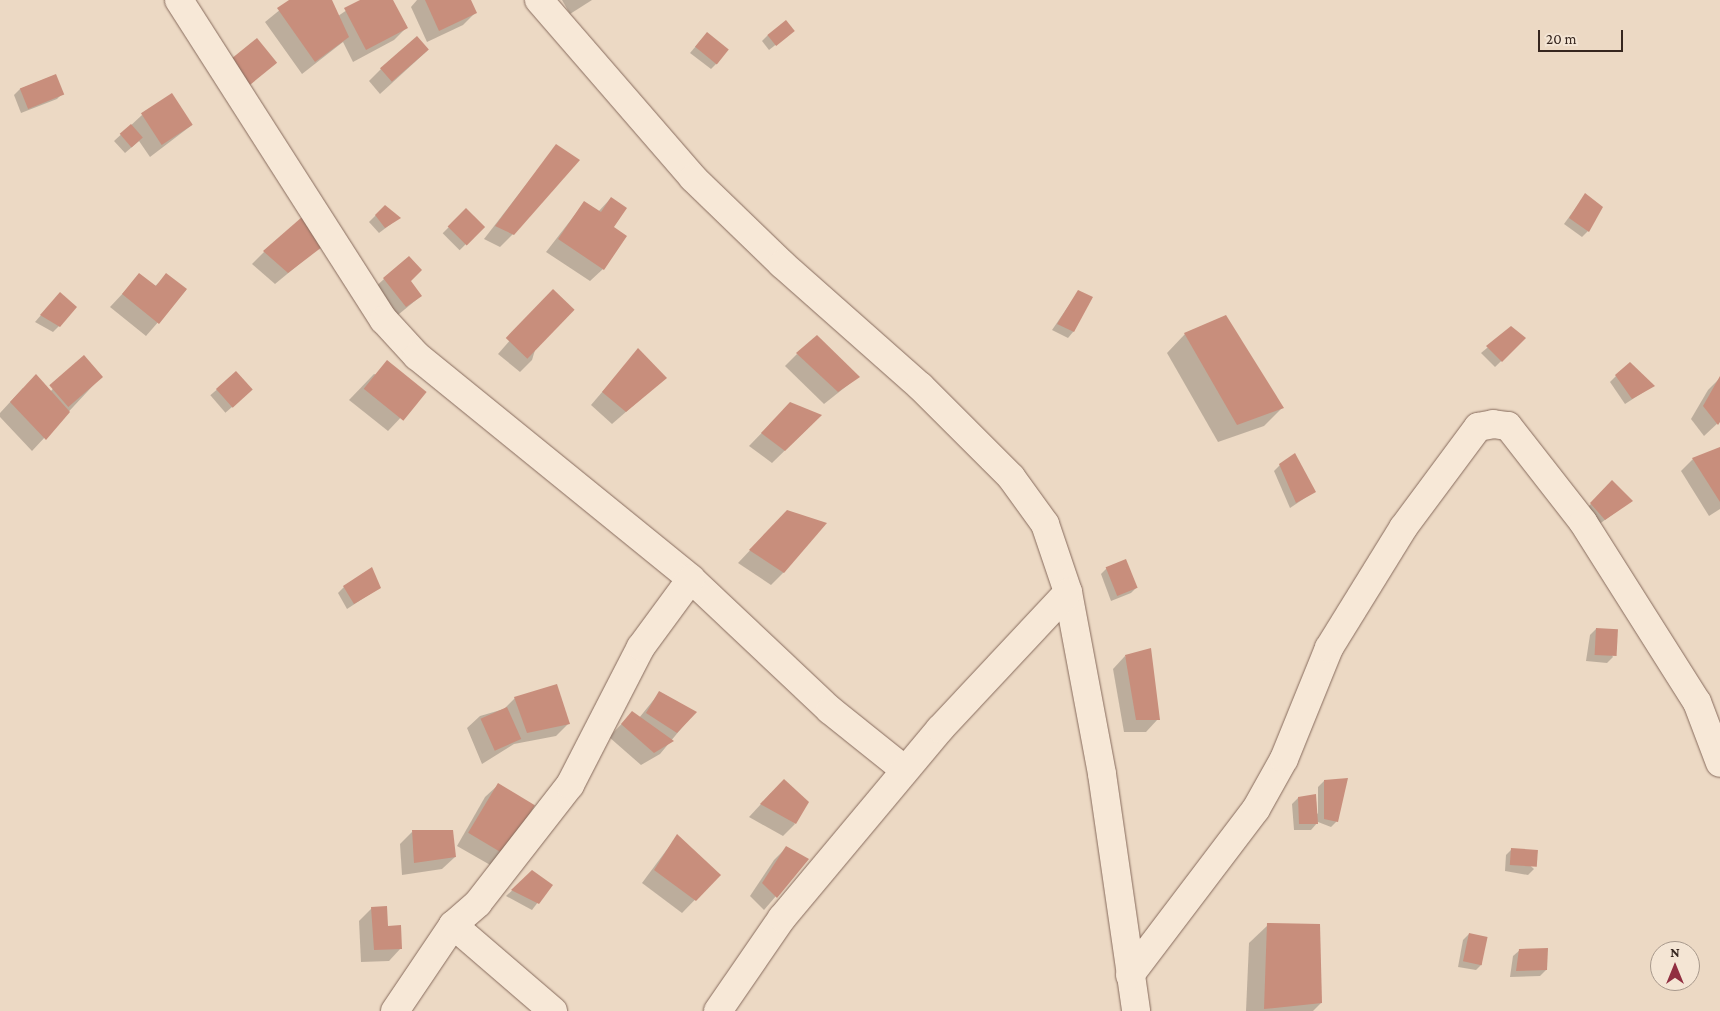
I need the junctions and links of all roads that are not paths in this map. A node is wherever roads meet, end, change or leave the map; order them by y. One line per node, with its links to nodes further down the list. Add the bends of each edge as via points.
1 (179, 0): 3 (street, via 384,320 417,356)
2 (539, 0): 4 (street, via 693,178 782,264 920,386 1012,477 1045,524)
3 (691, 579): 6 (street, via 830,710); 7 (street, via 641,647 570,785 478,904)
4 (1068, 592): 6 (street); 8 (street, via 1102,774)
5 (1720, 763): 8 (street, via 1697,702 1583,522 1508,426 1478,427 1403,528 1328,648 1284,759 1256,809)
6 (905, 770): 11 (street, via 782,918)
7 (453, 925): 9 (street); 10 (street)
8 (1130, 975): 12 (street)
9 (395, 1011)
10 (553, 1011)
11 (718, 1011)
12 (1136, 1011)

